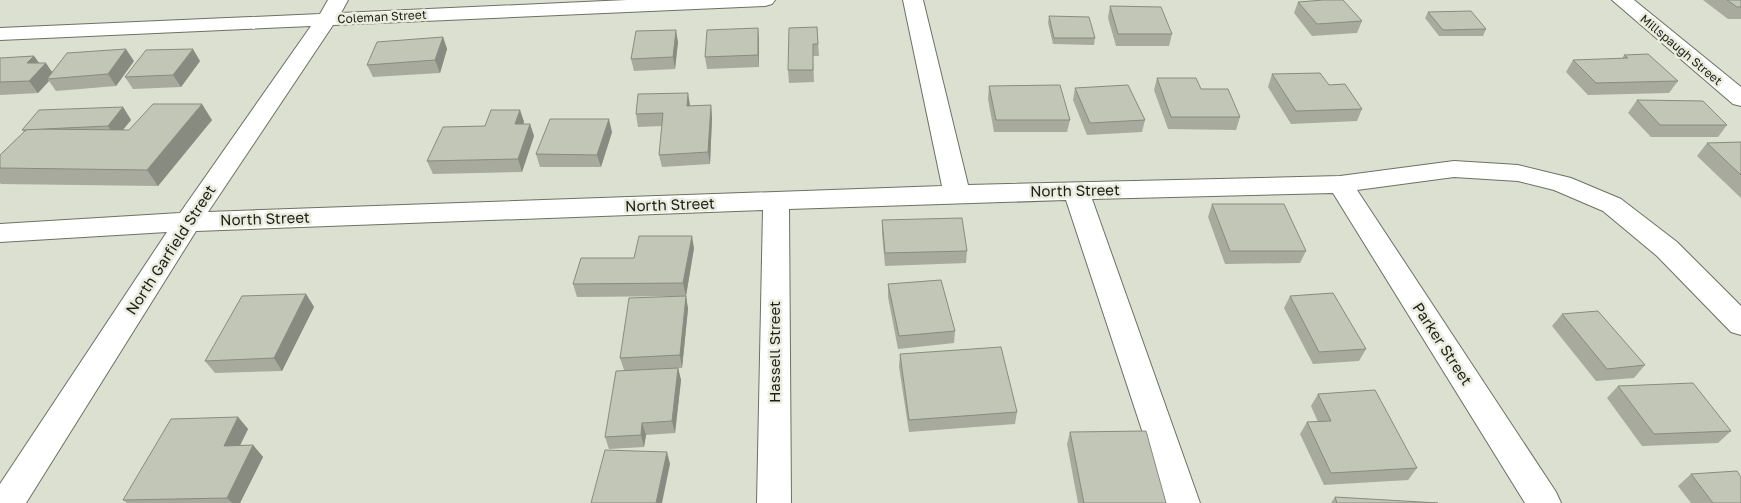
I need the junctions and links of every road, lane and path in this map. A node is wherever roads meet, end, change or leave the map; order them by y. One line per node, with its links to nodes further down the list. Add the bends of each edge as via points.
1 (765, 0): 4 (street, Coleman Street)
2 (913, 0): 9 (street)
3 (1622, 0): 6 (street, Millspaugh Street)
4 (332, 10): 5 (street, Coleman Street); 11 (street, North Garfield Street)
5 (0, 34)
6 (1741, 99)
7 (1340, 184): 8 (street, North Street); 13 (street, North Street, via 1454,169 1518,173 1562,184 1612,205 1667,248); 17 (street, Parker Street)
8 (1076, 191): 9 (street, North Street); 16 (street)
9 (958, 194): 10 (street, North Street)
10 (776, 201): 11 (street, North Street); 15 (street, Hassell Street)
11 (188, 222): 12 (street, North Street); 14 (street, North Garfield Street)
12 (0, 233)
13 (1741, 324)
14 (7, 503)
15 (774, 503)
16 (1183, 503)
17 (1544, 503)

